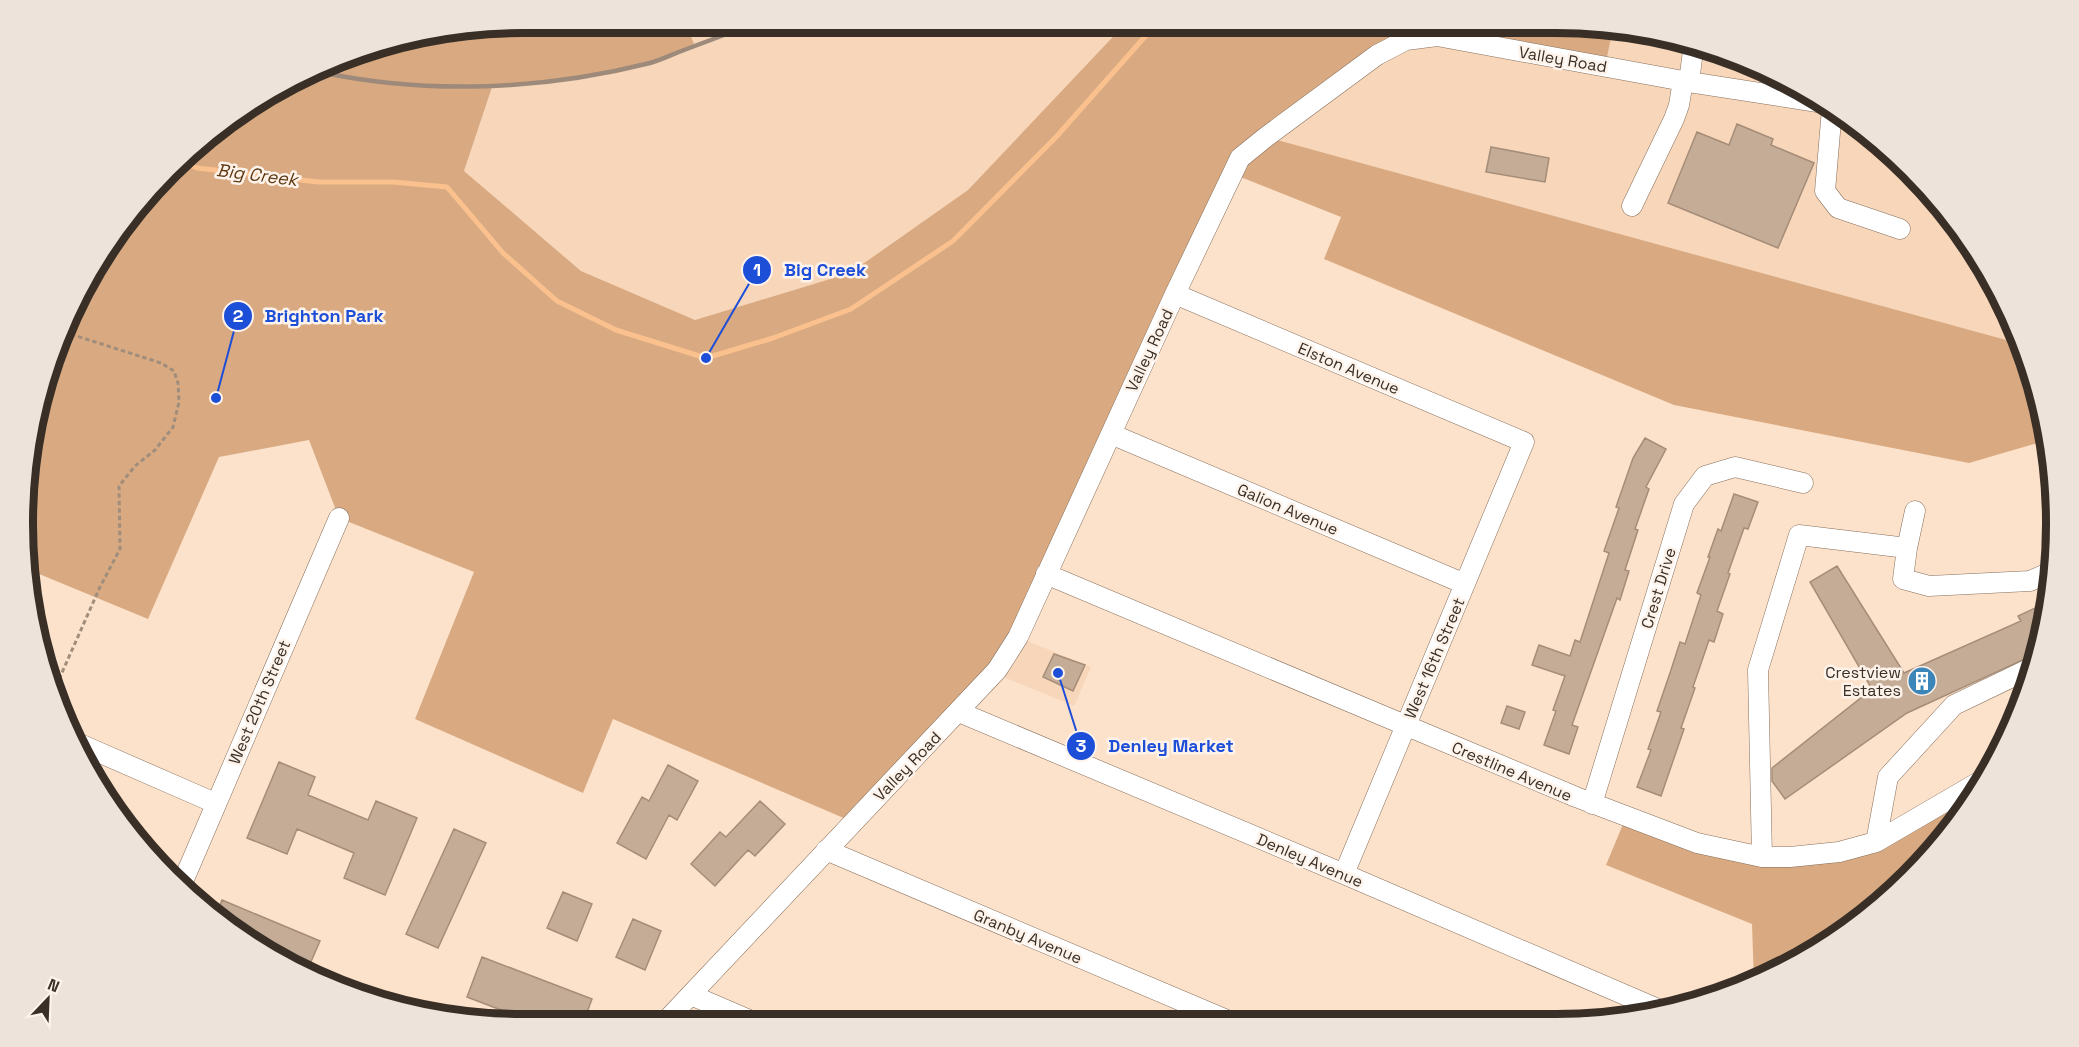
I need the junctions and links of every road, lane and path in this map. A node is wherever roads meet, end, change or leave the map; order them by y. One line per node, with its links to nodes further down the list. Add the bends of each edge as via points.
1 (1692, 53): 2 (street)
2 (1686, 82): 3 (street, Valley Road); 5 (street, via 1674,119); 7 (street, Valley Road, via 1437,36 1406,40 1377,55 1240,158)
3 (1802, 100)
4 (1831, 118): 6 (street, via 1825,191 1838,208)
5 (1632, 206)
6 (1900, 230)
7 (1175, 294): 9 (street, Valley Road); 10 (street, Elston Avenue)
8 (71, 334): 19 (path, via 161,363 174,371 179,402 173,427 119,486 120,549)
9 (1111, 434): 15 (street, Valley Road); 17 (street, Galion Avenue)
10 (1524, 442): 17 (street, West 16th Street)
11 (1803, 483): 25 (street, Crest Drive, via 1735,467 1705,476 1684,504)
12 (1915, 512): 14 (street)
13 (339, 518): 24 (street, West 20th Street)
14 (1907, 548): 16 (street, via 1903,579 1929,586 2030,581); 28 (street, via 1799,535 1758,670)
15 (1047, 574): 20 (street, Valley Road, via 1016,641 997,670); 21 (street, Crestline Avenue)
16 (2043, 575)
17 (1465, 584): 21 (street, West 16th Street)
18 (2023, 672): 26 (street, via 1954,705 1888,777)
19 (59, 680)
20 (959, 712): 27 (street, Valley Road); 29 (street, Denley Avenue)
21 (1405, 726): 25 (street, Crestline Avenue); 29 (street, West 16th Street)
22 (88, 747): 24 (street)
23 (1968, 788): 26 (street, Crestline Avenue)
24 (216, 803): 30 (street, West 20th Street)
25 (1592, 804): 28 (street, Crestline Avenue, via 1697,843)
26 (1876, 842): 28 (street, Crestline Avenue, via 1839,852)
27 (826, 850): 31 (street, Valley Road); 35 (street, Granby Avenue)
28 (1762, 857)
29 (1344, 874): 32 (street, Denley Avenue)
30 (185, 877)
31 (691, 995): 33 (street, Valley Road); 34 (street)
32 (1649, 1005)
33 (673, 1014)
34 (735, 1014)
35 (1213, 1014)

